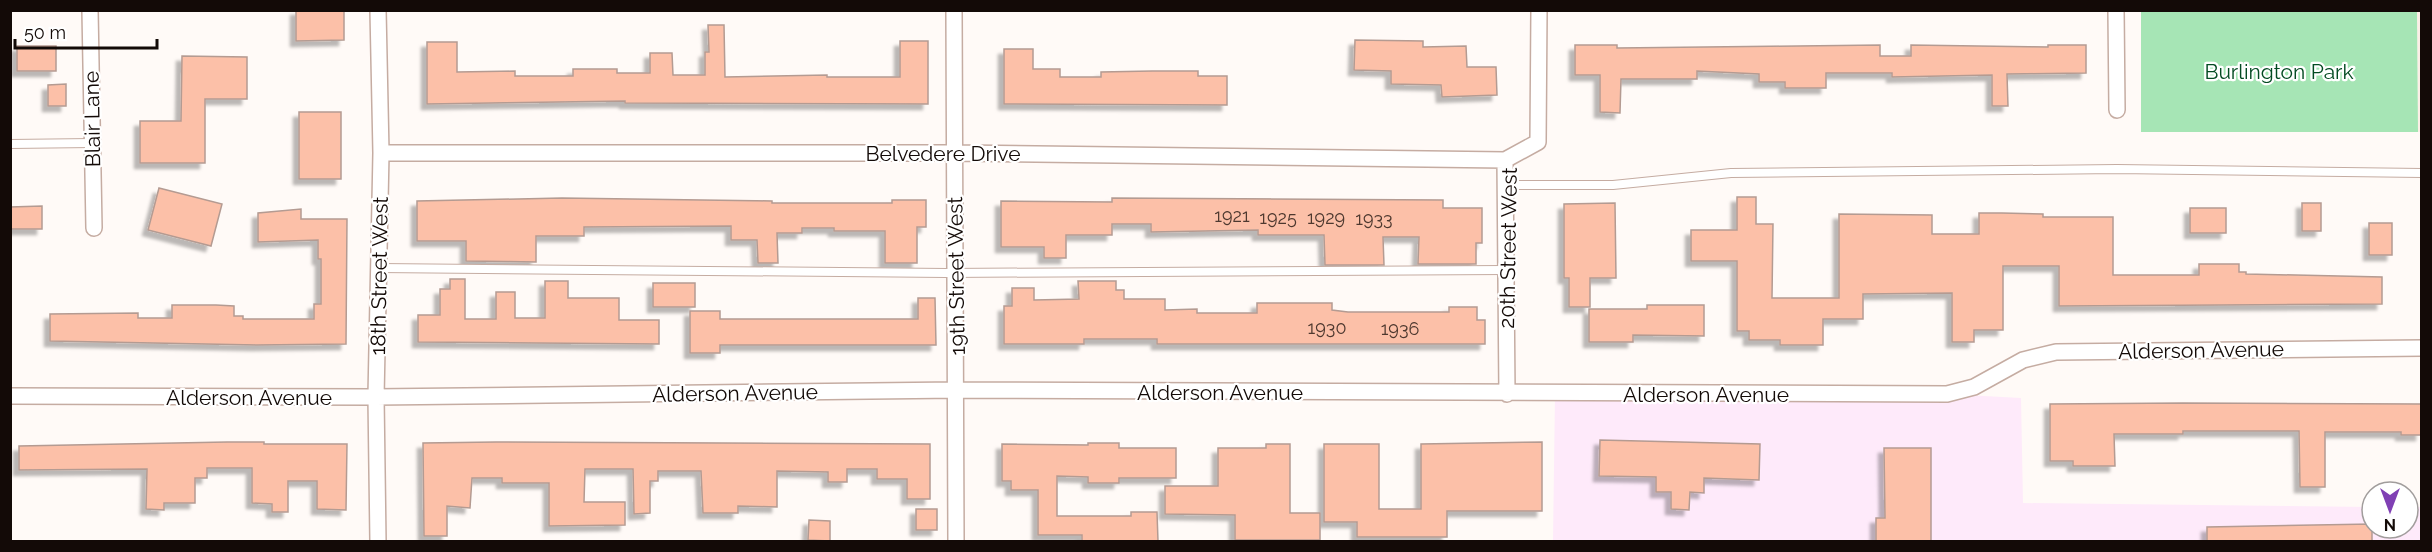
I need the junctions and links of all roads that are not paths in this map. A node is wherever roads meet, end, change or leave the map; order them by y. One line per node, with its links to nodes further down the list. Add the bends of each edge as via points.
1 (90, 10): 7 (street, Blair Lane)
2 (378, 10): 9 (street, 18th Street West)
3 (954, 10): 10 (street, 19th Street West)
4 (1539, 10): 11 (street, 20th Street West, via 1538,142)
5 (2116, 10): 6 (street)
6 (2117, 110)
7 (92, 143): 8 (lane); 14 (street, Blair Lane)
8 (10, 144)
9 (381, 153): 10 (street, Belvedere Drive); 15 (street, 18th Street West)
10 (955, 153): 11 (street, Belvedere Drive); 17 (street, 19th Street West)
11 (1505, 160): 13 (street, 20th Street West)
12 (2421, 173): 13 (lane, via 2126,169 1743,172 1613,185)
13 (1505, 185): 16 (street, 20th Street West)
14 (94, 228)
15 (379, 268): 17 (lane); 22 (street, 18th Street West)
16 (1506, 270): 17 (lane); 20 (street, 20th Street West)
17 (956, 273): 19 (street, 19th Street West)
18 (2421, 348): 20 (street, Alderson Avenue, via 2056,352 2023,360 1974,387 1947,394)
19 (957, 390): 20 (street, Alderson Avenue); 22 (street, Alderson Avenue); 24 (street, 19th Street West)
20 (1507, 394)
21 (10, 396): 22 (street, Alderson Avenue)
22 (376, 398): 23 (street, 18th Street West)
23 (378, 542)
24 (956, 542)

